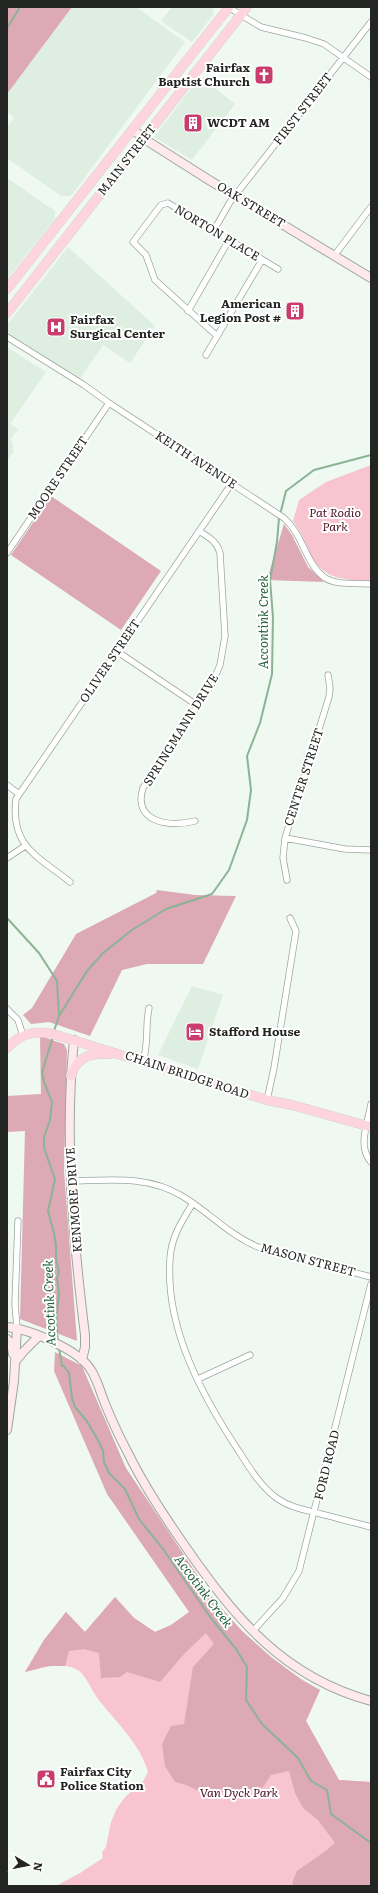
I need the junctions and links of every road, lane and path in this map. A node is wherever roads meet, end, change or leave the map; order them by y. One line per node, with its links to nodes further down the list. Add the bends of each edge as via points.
1 (247, 7): 2 (main road, MAIN STREET)
2 (232, 9): 4 (street, via 255,25 317,41); 6 (main road, MAIN STREET); 7 (main road, MAIN STREET)
3 (371, 22): 4 (street, FIRST STREET)
4 (344, 57): 5 (street); 8 (street, FIRST STREET)
5 (371, 77)
6 (133, 130): 7 (street, OAK STREET); 16 (main road, MAIN STREET)
7 (144, 138): 8 (street, OAK STREET); 18 (main road, MAIN STREET)
8 (235, 196): 10 (street, FIRST STREET); 12 (street, OAK STREET)
9 (371, 207): 12 (street)
10 (214, 230): 11 (street, NORTON PLACE); 17 (street, NORTON PLACE, via 164,203 133,242 146,255 155,280)
11 (229, 240): 13 (street, NORTON PLACE); 17 (street)
12 (334, 256): 15 (street, OAK STREET)
13 (262, 260): 14 (street, NORTON PLACE); 19 (street)
14 (278, 270)
15 (371, 278)
16 (7, 290)
17 (188, 310): 19 (street, NORTON PLACE)
18 (7, 313)
19 (217, 336): 21 (street)
20 (7, 337): 22 (street, KEITH AVENUE)
21 (206, 355)
22 (109, 403): 23 (street, KEITH AVENUE); 25 (street, MOORE STREET)
23 (232, 483): 24 (street, OLIVER STREET); 26 (street, KEITH AVENUE, via 292,526 320,575 336,582)
24 (199, 531): 27 (street, OLIVER STREET); 29 (street, SPRINGMANN DRIVE, via 213,540 219,548 225,636 216,675)
25 (7, 553)
26 (371, 584)
27 (118, 652): 29 (street); 31 (street, OLIVER STREET)
28 (328, 675): 33 (street, CENTER STREET, via 330,697)
29 (198, 706): 32 (street, SPRINGMANN DRIVE, via 143,788 141,801 147,814 161,822 182,825)
30 (7, 785): 31 (street)
31 (19, 794): 34 (street, OLIVER STREET, via 16,799 15,820)
32 (195, 821)
33 (285, 838): 35 (street, via 345,849); 37 (street, CENTER STREET, via 283,858)
34 (25, 846): 36 (street); 38 (street)
35 (371, 850)
36 (7, 858)
37 (288, 880)
38 (70, 882)
39 (290, 918): 48 (street, via 296,931)
40 (149, 1008): 46 (street, via 146,1024 147,1044)
41 (7, 1009): 42 (street, via 18,1020)
42 (23, 1036): 43 (main road, CHAIN BRIDGE ROAD, via 45,1032); 44 (main road, CHAIN BRIDGE ROAD)
43 (74, 1040): 45 (main road, CHAIN BRIDGE ROAD); 47 (street, KENMORE DRIVE)
44 (7, 1048)
45 (126, 1056): 46 (main road, CHAIN BRIDGE ROAD); 47 (main road, via 88,1056 76,1063)
46 (143, 1061): 48 (main road, CHAIN BRIDGE ROAD)
47 (71, 1076): 52 (street, KENMORE DRIVE)
48 (267, 1100): 50 (main road, CHAIN BRIDGE ROAD)
49 (371, 1104): 50 (street)
50 (369, 1126): 51 (street, via 364,1143 367,1158)
51 (371, 1162)
52 (72, 1181): 53 (street, MASON STREET, via 143,1182 168,1189); 62 (street, KENMORE DRIVE, via 85,1335)
53 (193, 1203): 55 (street, MASON STREET, via 227,1230 258,1248); 64 (street, via 173,1239 169,1277 176,1324)
54 (18, 1221): 58 (street, via 15,1304)
55 (371, 1277)
56 (371, 1284): 66 (street, FORD ROAD)
57 (7, 1327): 58 (street)
58 (17, 1328): 59 (street); 63 (street)
59 (42, 1338): 62 (street); 63 (street, via 23,1352)
60 (7, 1339): 63 (street, via 11,1343)
61 (250, 1355): 64 (street)
62 (82, 1360): 68 (street, via 92,1370 110,1416 150,1493 217,1592)
63 (15, 1363): 65 (street)
64 (198, 1379): 66 (street, via 226,1432 266,1488 276,1498 292,1507)
65 (7, 1430)
66 (315, 1512): 67 (street); 68 (street, FORD ROAD, via 303,1560 294,1582)
67 (371, 1526)
68 (253, 1631): 69 (street, via 285,1660 307,1675 334,1689)
69 (371, 1701)

